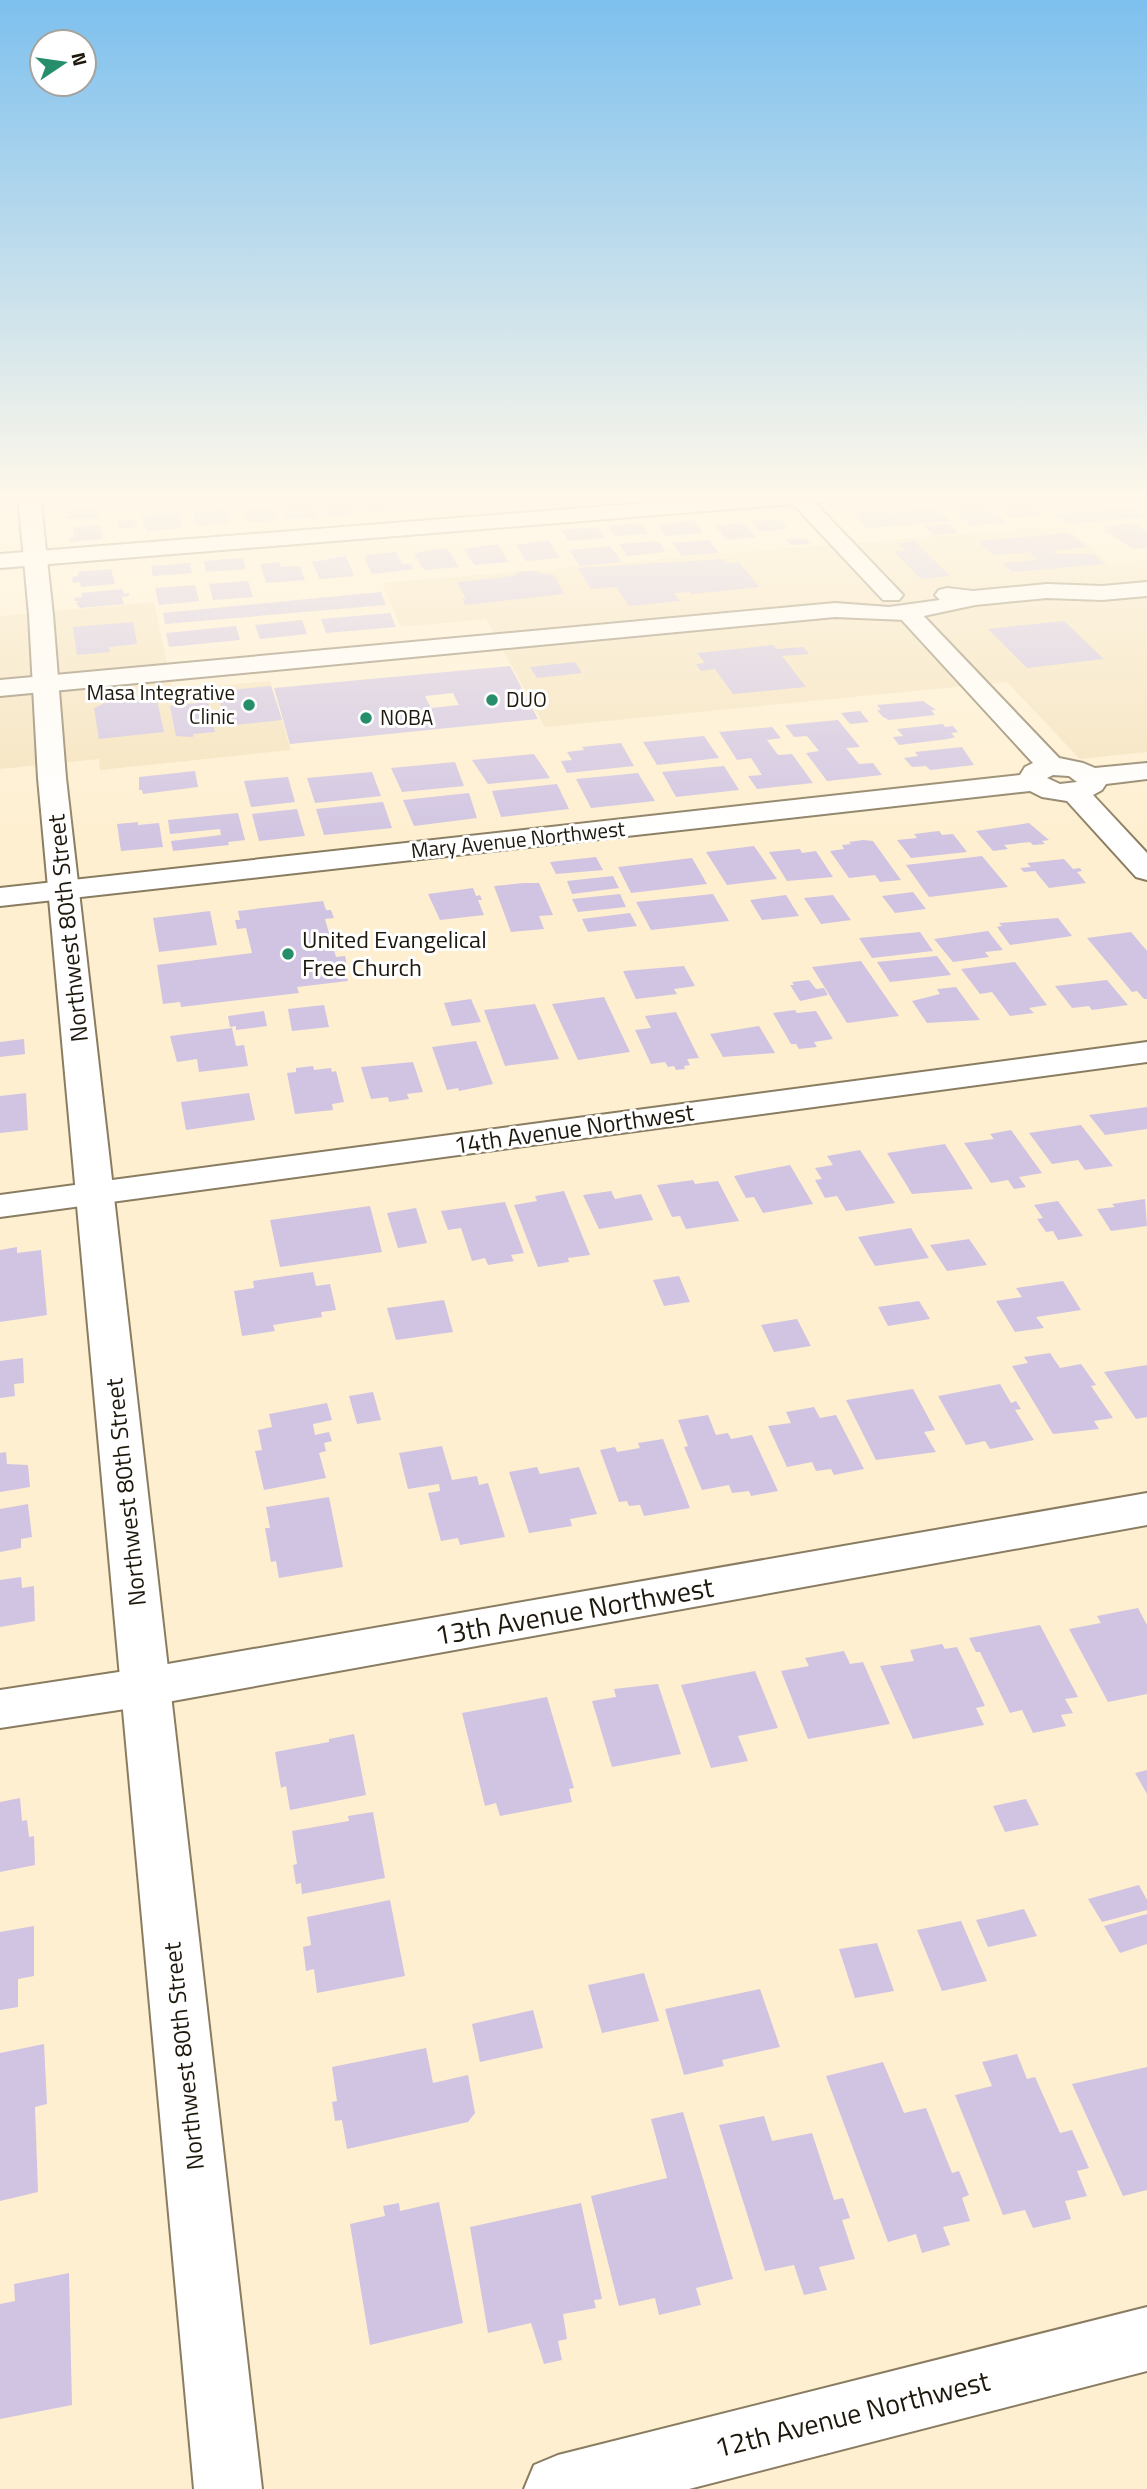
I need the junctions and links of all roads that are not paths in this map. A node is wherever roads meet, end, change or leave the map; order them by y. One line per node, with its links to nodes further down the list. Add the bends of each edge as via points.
1 (40, 611): 6 (street, Northwest 80th Street)
2 (823, 611): 6 (street)
3 (844, 611): 5 (street, via 882,616)
4 (932, 611): 5 (street)
5 (908, 613): 9 (street)
6 (46, 684): 7 (street); 12 (street, Northwest 80th Street)
7 (0, 688)
8 (1147, 771): 10 (street)
9 (1044, 774): 10 (street, Mary Avenue Northwest, via 1074,768); 12 (street, Mary Avenue Northwest)
10 (1082, 785): 11 (street)
11 (1147, 871)
12 (64, 890): 13 (street, Mary Avenue Northwest); 15 (street, Northwest 80th Street)
13 (0, 897)
14 (1147, 1052): 15 (street, 14th Avenue Northwest)
15 (96, 1193): 16 (street, 14th Avenue Northwest); 18 (street, Northwest 80th Street)
16 (0, 1206)
17 (1147, 1509): 18 (street, 13th Avenue Northwest)
18 (145, 1687): 19 (street, 13th Avenue Northwest); 21 (street, Northwest 80th Street)
19 (0, 1709)
20 (1147, 2339): 22 (street, 12th Avenue Northwest)
21 (228, 2489)
22 (558, 2489)

